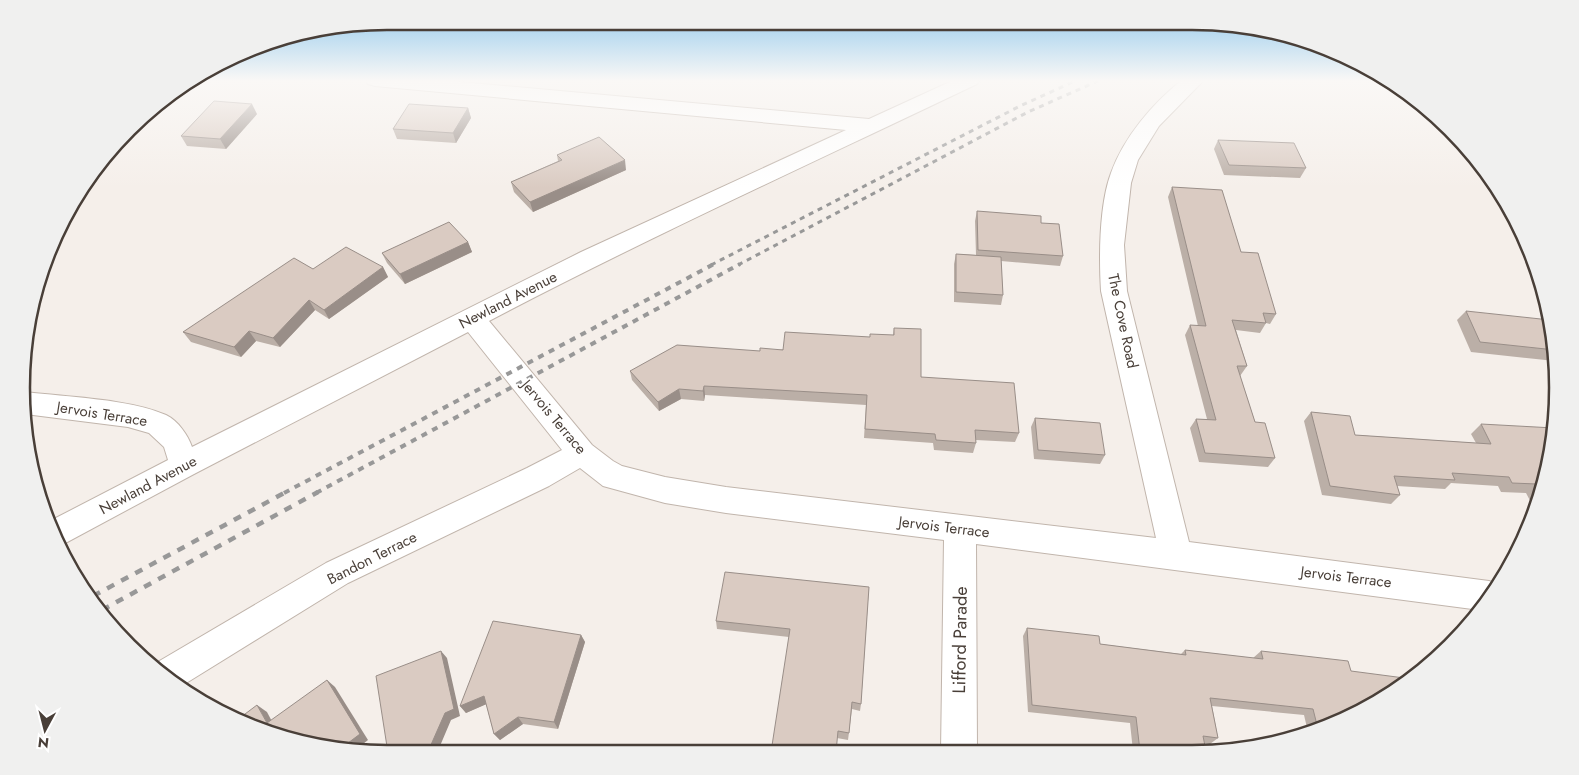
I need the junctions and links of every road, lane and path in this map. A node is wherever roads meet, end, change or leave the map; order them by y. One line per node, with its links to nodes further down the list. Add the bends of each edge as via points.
1 (768, 116): 4 (street)
2 (895, 116): 4 (street, Newland Avenue)
3 (1156, 116): 11 (street, The Cove Road, via 1122,173 1111,256 1114,291)
4 (875, 126): 5 (street, Newland Avenue, via 617,245)
5 (471, 319): 7 (street, Jervois Terrace); 8 (street, Newland Avenue)
6 (31, 403): 8 (street, Jervois Terrace, via 128,416 158,424 176,441)
7 (582, 453): 9 (street, Jervois Terrace, via 614,477 665,490); 13 (street, Bandon Terrace, via 338,573)
8 (184, 465): 10 (street, Newland Avenue)
9 (960, 528): 11 (street, Jervois Terrace); 14 (street, Lifford Parade)
10 (60, 532)
11 (1176, 555): 12 (street, Jervois Terrace)
12 (1482, 595)
13 (172, 673)
14 (959, 745)

